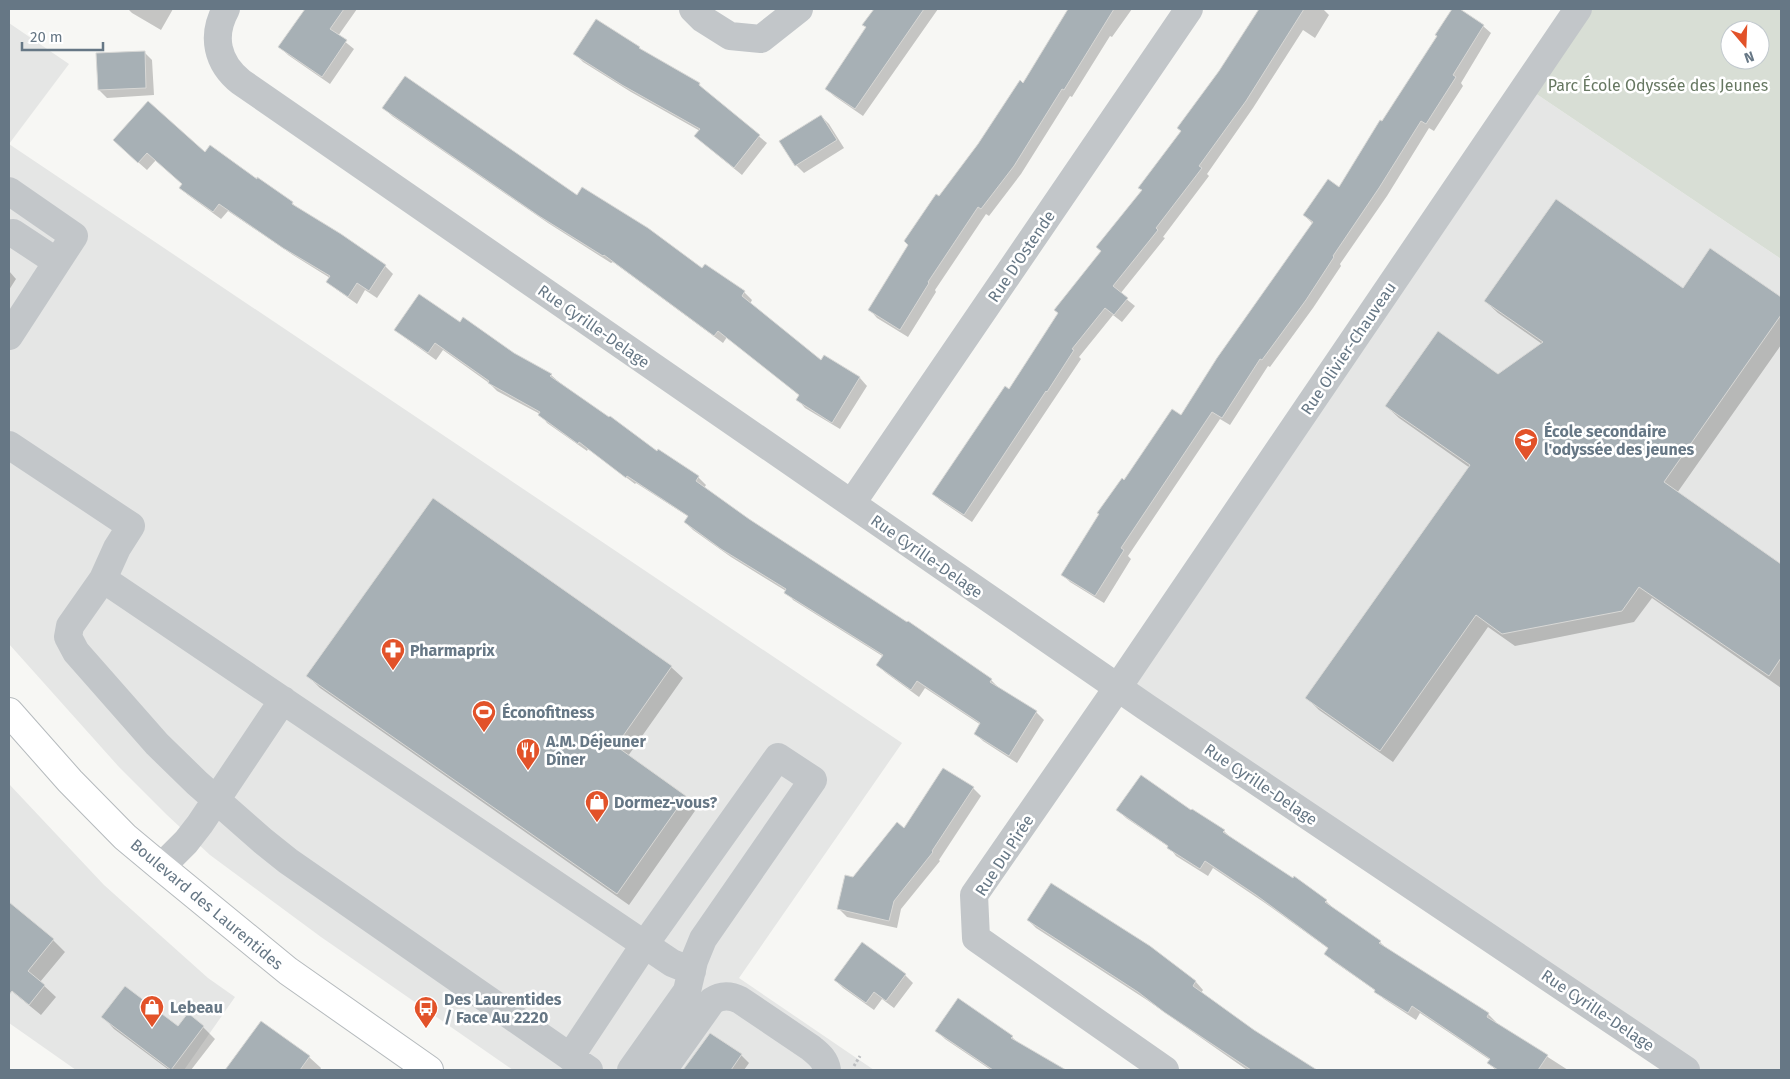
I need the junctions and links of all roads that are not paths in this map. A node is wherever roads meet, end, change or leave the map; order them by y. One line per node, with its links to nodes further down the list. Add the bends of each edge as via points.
1 (226, 9): 11 (street, Rue Cyrille-Delage, via 218,28 218,45 223,62 234,77)
2 (693, 9): 3 (street, via 730,36 761,39)
3 (799, 9)
4 (1190, 9): 11 (street, Rue D'Ostende)
5 (1578, 9): 13 (street, Rue Olivier-Chauveau)
6 (9, 191): 8 (street, via 74,236)
7 (10, 231): 8 (street)
8 (57, 262): 9 (street)
9 (9, 336)
10 (9, 445): 12 (street, via 131,526)
11 (852, 503): 13 (street, Rue Cyrille-Delage)
12 (103, 578): 14 (street); 16 (street, via 70,626 69,642 157,744)
13 (1118, 687): 25 (street, Rue Du Pirée, via 974,895 976,938); 26 (street, Rue Cyrille-Delage)
14 (283, 700): 16 (street); 18 (street)
15 (9, 712): 17 (main road, Boulevard des Laurentides, via 70,781)
16 (215, 799): 17 (street, via 186,842); 20 (street, via 288,861)
17 (160, 867): 21 (main road, Boulevard des Laurentides, via 288,971)
18 (645, 944): 19 (street, via 672,963); 19 (street, via 778,757 813,780 703,939); 20 (street)
19 (692, 971): 22 (street, via 687,991)
20 (580, 1063)
21 (429, 1070)
22 (631, 1070)
23 (663, 1070): 24 (street, via 712,1001 729,996 740,1000 811,1048 822,1057)
24 (827, 1070)
25 (1165, 1070)
26 (1686, 1070)

